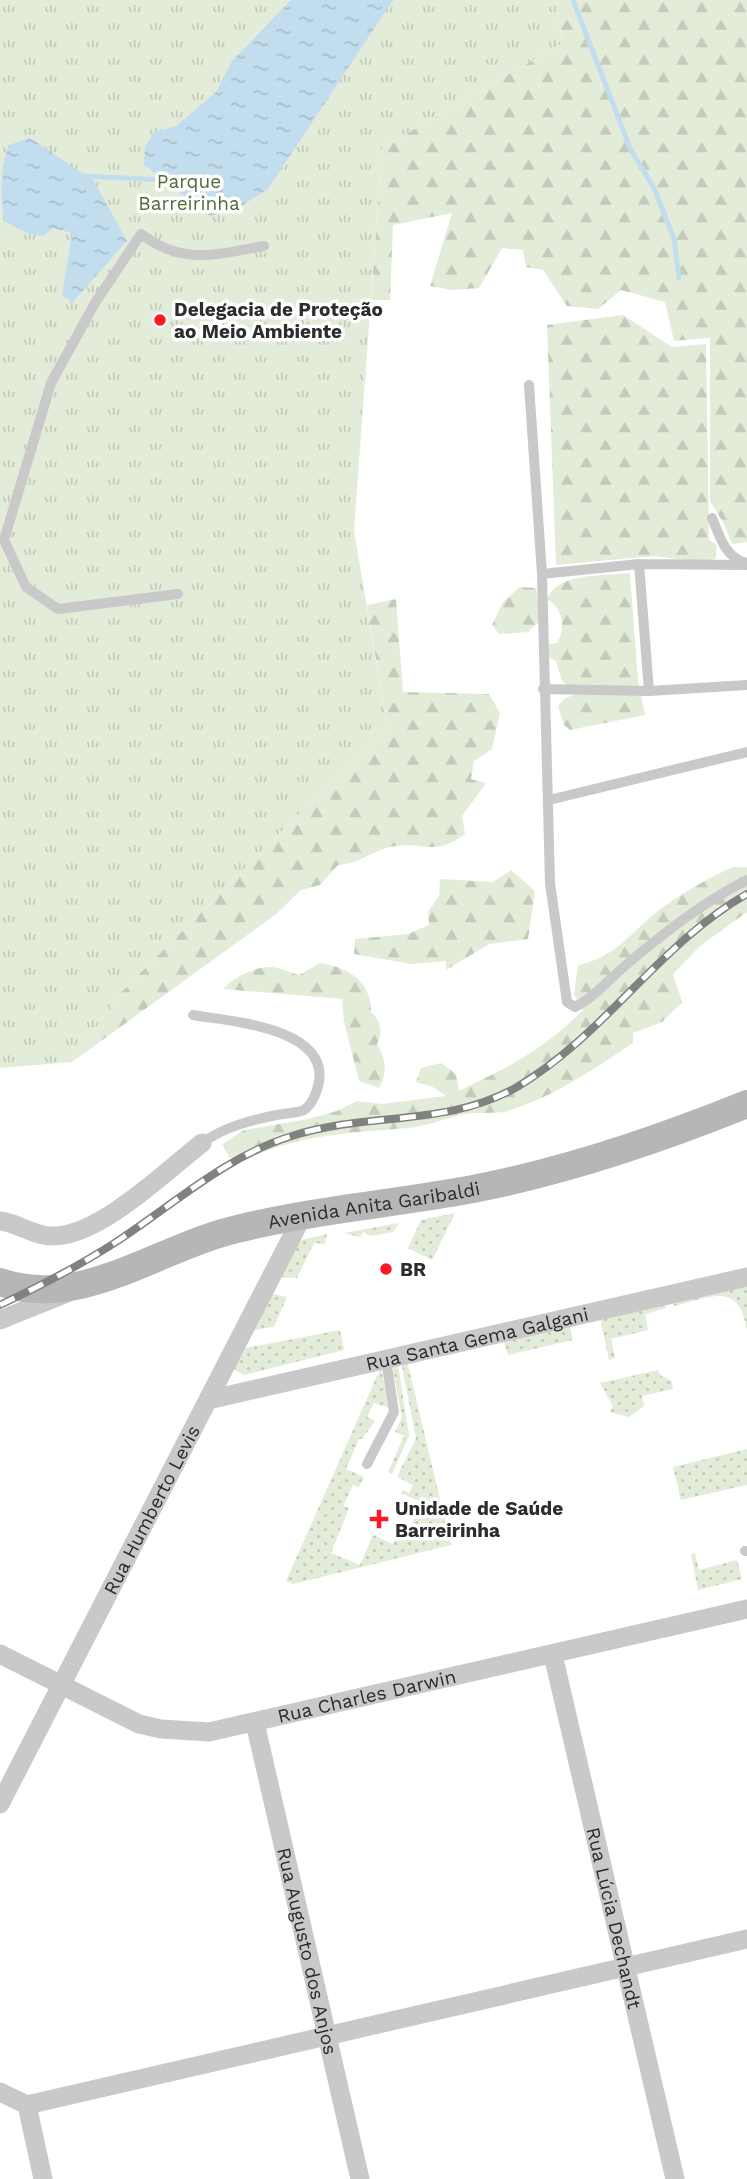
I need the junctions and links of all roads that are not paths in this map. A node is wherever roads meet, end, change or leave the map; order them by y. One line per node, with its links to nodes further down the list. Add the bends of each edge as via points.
1 (264, 246): 7 (lane, via 203,257 157,246 141,234 95,303 51,383 4,540 26,587 58,608)
2 (529, 385): 6 (lane)
3 (712, 518): 5 (lane, via 725,548)
4 (639, 564): 5 (lane); 6 (lane); 10 (lane)
5 (747, 564)
6 (542, 574): 9 (lane)
7 (178, 594)
8 (747, 685): 10 (lane)
9 (543, 689): 10 (lane); 12 (lane)
10 (649, 691)
11 (747, 752): 12 (lane)
12 (549, 800): 13 (lane, via 550,883 567,1002 575,1006 588,1000 705,901)
13 (747, 880)
14 (193, 1016): 16 (lane, via 265,1026 296,1040 313,1056 320,1075 316,1094 304,1110 218,1131)
15 (745, 1113): 17 (main road, Avenida Anita Garibaldi, via 531,1176)
16 (202, 1143): 18 (street, via 111,1213 77,1232 50,1236)
17 (303, 1215): 21 (main road, Avenida Anita Garibaldi, via 203,1238); 24 (street, Rua Humberto Levis)
18 (0, 1221)
19 (747, 1277): 23 (street, Rua Santa Gema Galgani)
20 (0, 1282): 21 (main road, Avenida Anita Garibaldi, via 32,1290)
21 (82, 1287): 22 (street)
22 (0, 1320)
23 (386, 1360): 24 (street, Rua Santa Gema Galgani); 25 (lane, via 394,1412)
24 (208, 1400): 29 (street, Rua Humberto Levis)
25 (367, 1464)
26 (747, 1609): 28 (street, Rua Charles Darwin)
27 (0, 1654): 29 (street, Rua Charles Darwin)
28 (553, 1655): 30 (street, Rua Charles Darwin); 33 (street, Rua Lúcia Dechandt)
29 (61, 1685): 30 (street, Rua Charles Darwin, via 117,1714 161,1729 209,1731); 31 (street, Rua Humberto Levis)
30 (255, 1723): 34 (street, Rua Augusto dos Anjos)
31 (0, 1804)
32 (747, 1939): 33 (street)
33 (626, 1967): 34 (street); 39 (street, Rua Lúcia Dechandt)
34 (327, 2036): 36 (street); 38 (street, Rua Augusto dos Anjos)
35 (0, 2092): 36 (street)
36 (26, 2105): 37 (street)
37 (43, 2179)
38 (360, 2179)
39 (675, 2179)

